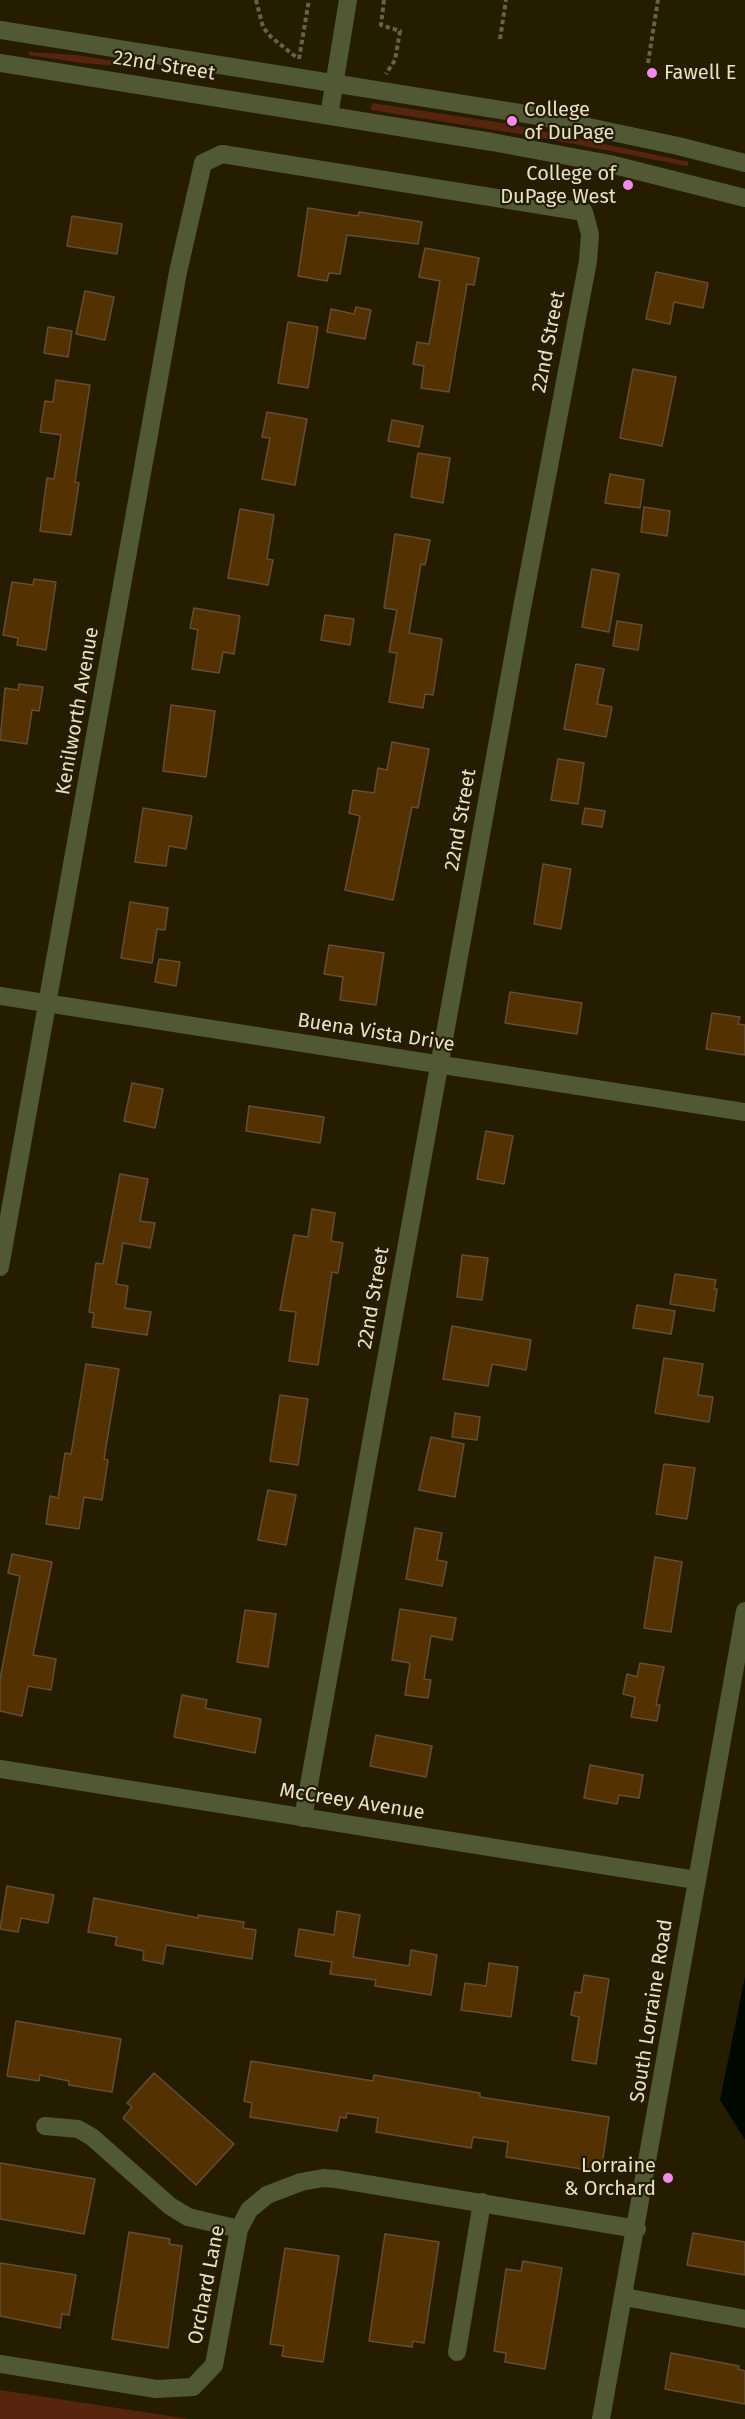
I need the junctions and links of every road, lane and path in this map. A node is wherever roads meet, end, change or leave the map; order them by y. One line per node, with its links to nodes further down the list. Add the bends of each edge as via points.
1 (256, 0): 9 (path, via 263,27)
2 (309, 0): 9 (path)
3 (348, 0): 14 (street)
4 (384, 0): 13 (path, via 381,25 400,31 395,60)
5 (506, 0): 8 (path)
6 (658, 0): 12 (path)
7 (0, 30): 14 (street, 22nd Street)
8 (500, 39)
9 (299, 59): 10 (path)
10 (306, 60)
11 (0, 63): 15 (street, 22nd Street)
12 (648, 63)
13 (386, 75)
14 (334, 84): 15 (street); 17 (street, 22nd Street, via 562,121)
15 (329, 116): 18 (street, 22nd Street, via 569,156)
16 (203, 163): 20 (street, Kenilworth Avenue, via 178,273); 21 (street, 22nd Street, via 222,154 584,212 590,234)
17 (745, 163)
18 (745, 198)
19 (0, 996): 20 (street, Buena Vista Drive)
20 (48, 1003): 21 (street, Buena Vista Drive); 23 (street, Kenilworth Avenue)
21 (439, 1066): 22 (street, Buena Vista Drive); 26 (street, 22nd Street)
22 (745, 1112)
23 (0, 1267)
24 (745, 1611): 27 (street, South Lorraine Road)
25 (0, 1769): 26 (street, McCreey Avenue)
26 (303, 1818): 27 (street, McCreey Avenue)
27 (696, 1880): 31 (street, South Lorraine Road)
28 (45, 2126): 30 (street, via 78,2129 92,2137 170,2206 188,2217)
29 (482, 2202): 30 (street, Orchard Lane, via 323,2178 267,2195 249,2210); 31 (street, Orchard Lane); 34 (street)
30 (239, 2229): 35 (street, Orchard Lane, via 214,2365 193,2387 156,2389)
31 (637, 2229): 32 (street, South Lorraine Road)
32 (624, 2297): 33 (street); 36 (street, South Lorraine Road)
33 (745, 2319)
34 (457, 2352)
35 (0, 2364)
36 (602, 2419)

